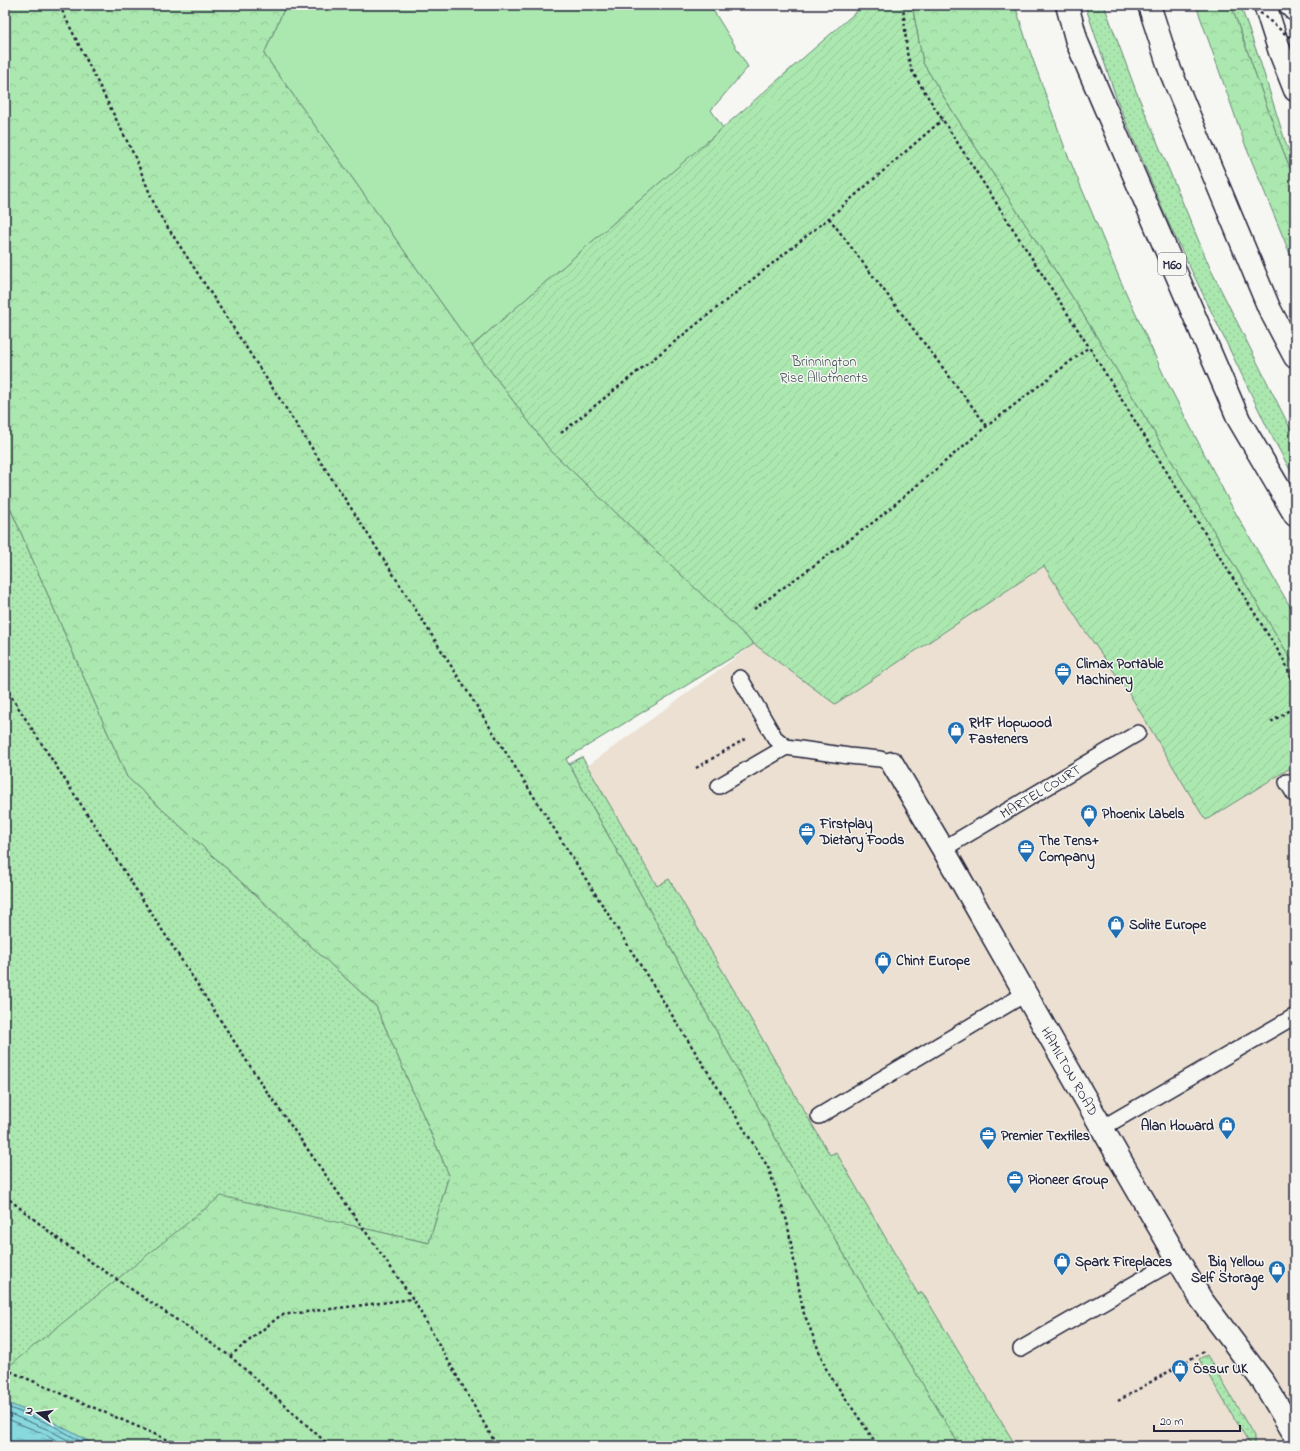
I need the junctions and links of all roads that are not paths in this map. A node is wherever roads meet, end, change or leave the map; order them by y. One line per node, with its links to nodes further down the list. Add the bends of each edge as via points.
1 (1067, 5): 8 (main road, M60, via 1078,42 1239,420)
2 (1148, 5): 7 (main road, via 1170,70 1269,308)
3 (1265, 5): 6 (main road)
4 (1290, 5): 5 (main road)
5 (1295, 10)
6 (1295, 90)
7 (1295, 357)
8 (1295, 515)
9 (740, 678): 11 (lane, via 775,738)
10 (1138, 733): 16 (lane, MARTEL COURT)
11 (786, 747): 12 (lane, via 880,759); 14 (lane)
12 (892, 764): 16 (main road, HAMILTON ROAD)
13 (1287, 782): 15 (lane)
14 (719, 786)
15 (1295, 796)
16 (943, 849): 17 (main road, HAMILTON ROAD)
17 (1025, 994): 19 (lane); 20 (main road, HAMILTON ROAD)
18 (1295, 1016): 20 (lane)
19 (819, 1116)
20 (1102, 1128): 21 (main road, HAMILTON ROAD)
21 (1178, 1260): 22 (lane); 23 (main road, HAMILTON ROAD, via 1201,1299 1264,1383)
22 (1021, 1349)
23 (1295, 1435)

